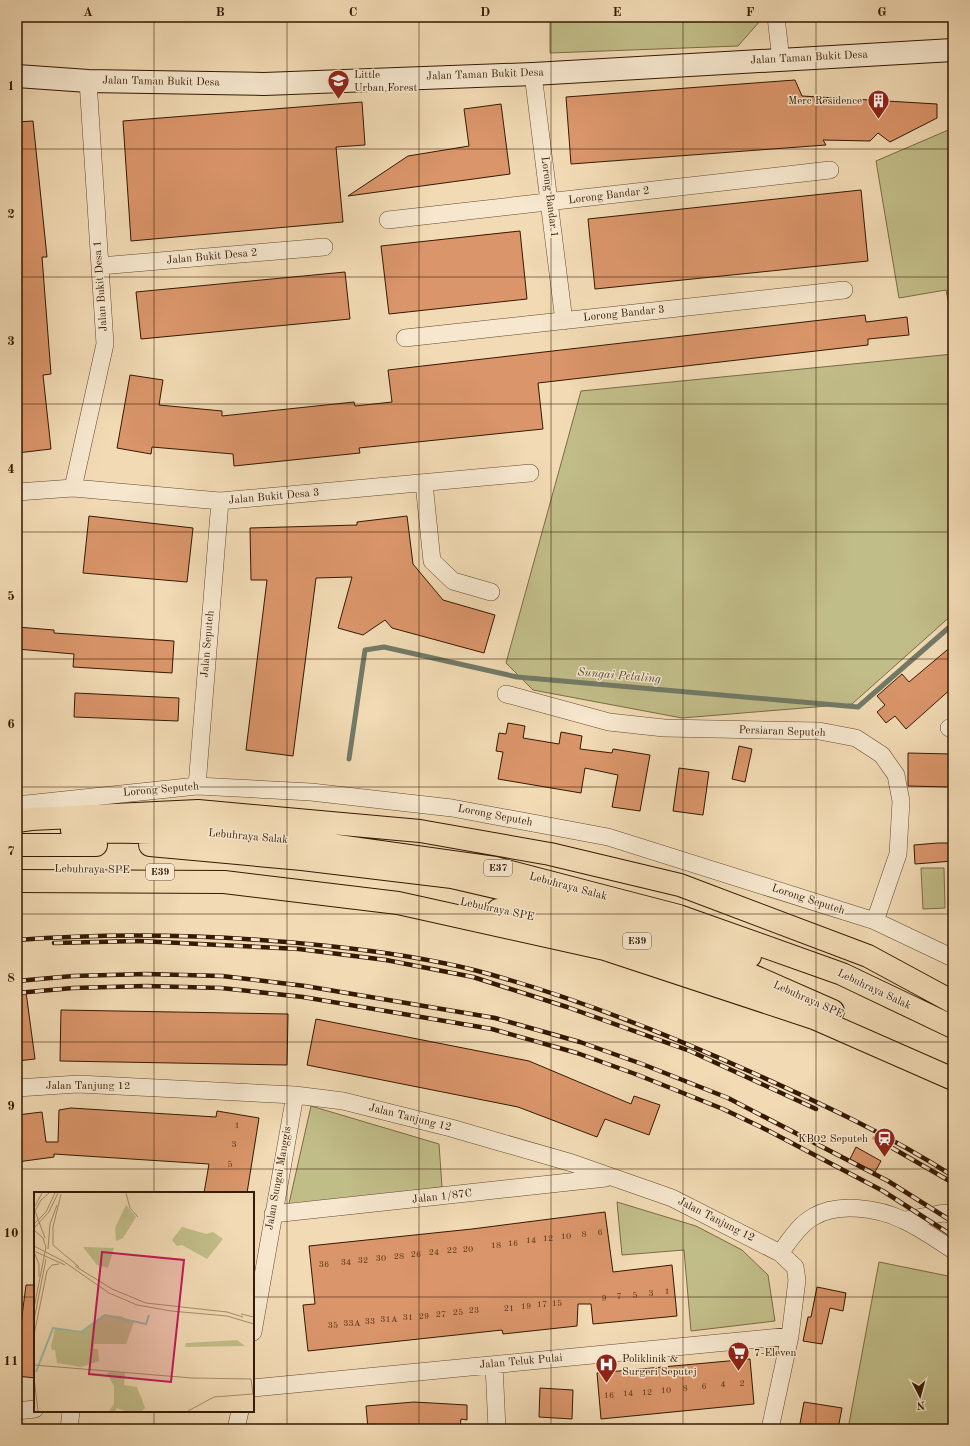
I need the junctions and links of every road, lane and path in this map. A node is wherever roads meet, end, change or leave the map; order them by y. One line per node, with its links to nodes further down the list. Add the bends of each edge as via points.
1 (776, 17): 3 (street)
2 (953, 50): 3 (street, Jalan Taman Bukit Desa)
3 (781, 60): 4 (street, Jalan Taman Bukit Desa)
4 (533, 74): 6 (street, Jalan Taman Bukit Desa, via 264,84); 8 (street, Lorong Bandar 1)
5 (17, 76): 6 (street, Jalan Taman Bukit Desa)
6 (88, 80): 11 (street, Jalan Bukit Desa 1)
7 (830, 170): 8 (street, Lorong Bandar 2)
8 (549, 203): 9 (street, Lorong Bandar 2); 13 (street, Lorong Bandar 1)
9 (388, 220)
10 (324, 247): 11 (street, Jalan Bukit Desa 2)
11 (100, 266): 17 (street, Jalan Bukit Desa 1, via 104,344)
12 (844, 290): 13 (street, Lorong Bandar 3)
13 (564, 321): 14 (street, Lorong Bandar 3)
14 (405, 338)
15 (530, 473): 16 (street, Jalan Bukit Desa 3)
16 (424, 483): 19 (street, Jalan Bukit Desa 3); 20 (street, via 432,561 453,581)
17 (73, 488): 18 (street, Jalan Bukit Desa 3); 19 (street, Jalan Bukit Desa 3)
18 (17, 492)
19 (220, 501): 22 (street, Jalan Seputeh)
20 (491, 592)
21 (506, 694): 31 (street, Persiaran Seputeh, via 609,722 664,728 819,731 856,738 882,755 896,775 901,801 898,854)
22 (197, 786): 23 (street, Lorong Seputeh); 31 (street, Lorong Seputeh, via 310,792 452,808 608,837)
23 (17, 805)
24 (17, 821): 30 (highway, via 198,811 420,830 550,854)
25 (17, 832): 27 (highway, Lebuhraya Salak / E37, via 203,833 309,842)
26 (17, 845): 35 (highway, Lebuhraya SPE / E39, via 145,844 452,877 606,913 758,958 885,1003)
27 (495, 868): 30 (highway); 34 (highway, Lebuhraya Salak / E37, via 679,916 842,974)
28 (17, 870): 36 (highway, Lebuhraya SPE / E39, via 144,871 295,882 447,899 602,931 751,975)
29 (17, 881): 37 (highway, via 224,882 398,903 605,949 814,1018)
30 (680, 885): 33 (highway, via 868,956)
31 (875, 921): 32 (street, Lorong Seputeh)
32 (953, 958)
33 (953, 1002)
34 (953, 1027)
35 (953, 1038)
36 (953, 1064)
37 (953, 1079)
38 (17, 1088): 39 (street, Jalan Tanjung 12, via 78,1084)
39 (295, 1095): 40 (street, Jalan Tanjung 12, via 342,1102 450,1128 572,1163); 41 (street, Jalan Sungai Manggis)
40 (610, 1178): 41 (street, Jalan 1/87C); 45 (street, Jalan Tanjung 12, via 672,1198)
41 (272, 1214): 46 (street, Jalan Sungai Manggis)
42 (953, 1215): 43 (street, via 944,1213)
43 (904, 1220): 44 (street); 45 (street, via 873,1211 833,1210 813,1217 801,1227)
44 (953, 1250)
45 (780, 1253): 47 (street, Jalan Tanjung 12, via 795,1267 797,1280)
46 (254, 1326)
47 (790, 1336): 48 (street, Jalan Teluk Pulai); 57 (street, Jalan Tanjung 12)
48 (494, 1365): 49 (street, Jalan Teluk Pulai); 56 (street)
49 (254, 1388)
50 (34, 1409): 51 (street)
51 (17, 1411)
52 (70, 1412): 54 (street)
53 (240, 1412): 55 (street)
54 (69, 1429)
55 (236, 1429)
56 (497, 1429)
57 (770, 1429)

